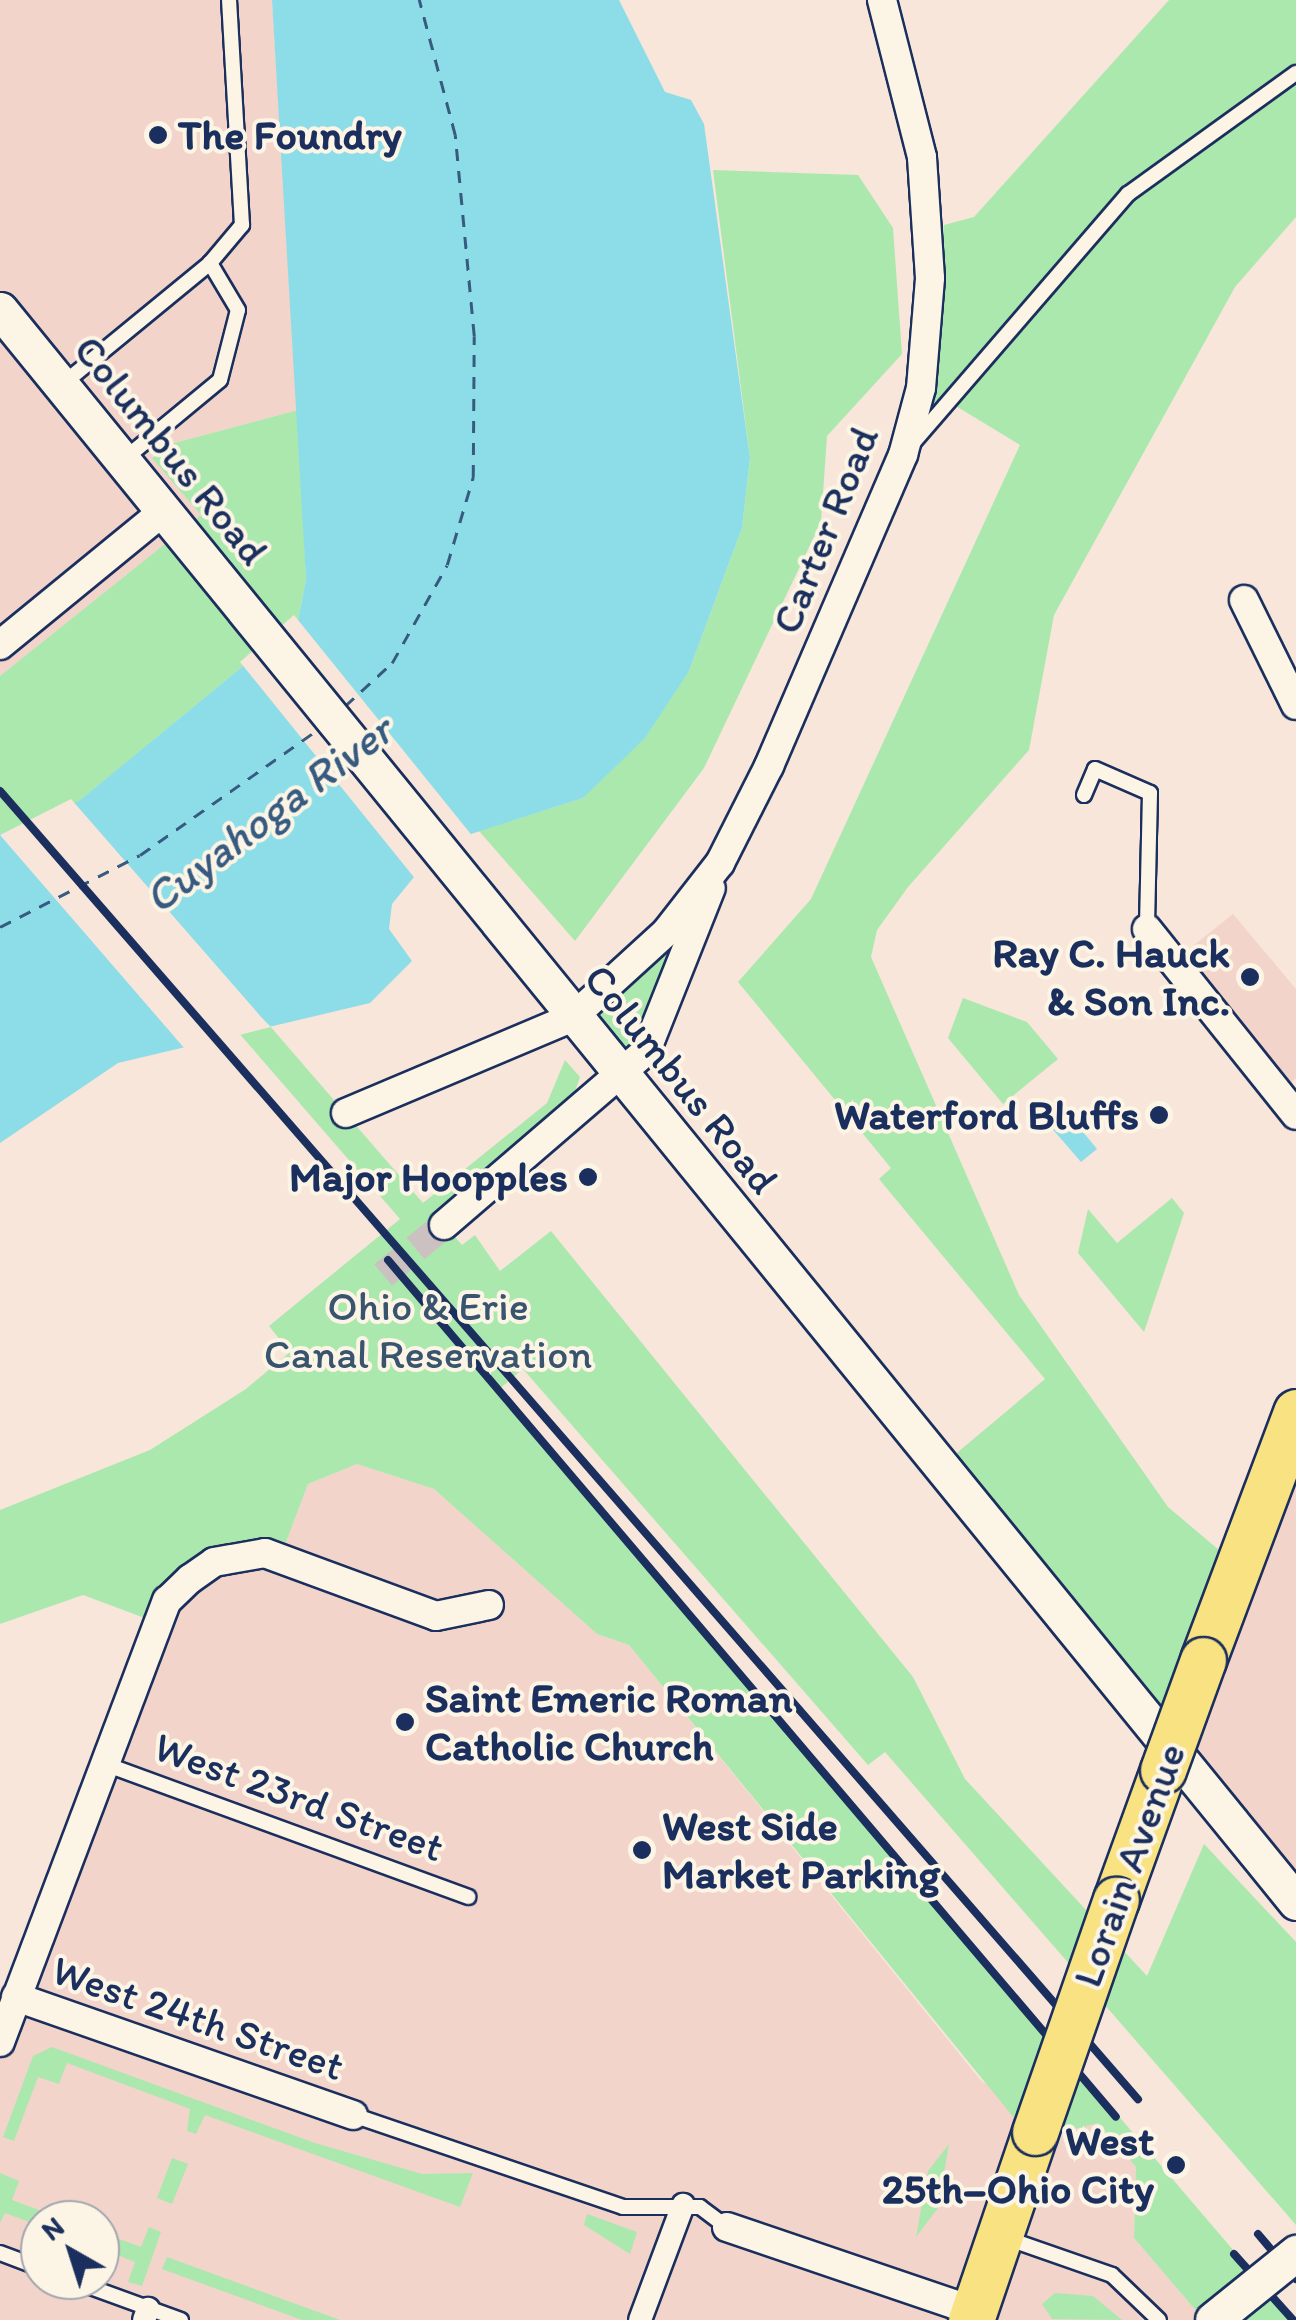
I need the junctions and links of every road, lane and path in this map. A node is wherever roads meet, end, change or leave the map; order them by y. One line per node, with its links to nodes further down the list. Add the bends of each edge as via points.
1 (229, 0): 4 (lane, via 242,225)
2 (882, 0): 7 (street, Carter Road, via 900,48 929,226 921,388)
3 (1296, 73): 7 (lane, via 1128,194)
4 (210, 263): 6 (lane); 8 (lane, via 238,310 220,380)
5 (0, 310): 6 (street, Columbus Road)
6 (61, 386): 8 (street, Columbus Road)
7 (903, 456): 14 (street, Carter Road)
8 (120, 462): 9 (street, Columbus Road)
9 (160, 513): 11 (street); 16 (street, Columbus Road)
10 (1244, 600): 12 (street)
11 (0, 645)
12 (1296, 705)
13 (1084, 796): 15 (lane, via 1095,769 1150,793)
14 (720, 863): 16 (street, Carter Road, via 666,932); 17 (street, via 662,1020)
15 (1148, 930): 18 (street)
16 (573, 1017): 17 (street, Columbus Road); 19 (street, Carter Road)
17 (624, 1078): 20 (street); 25 (street, Columbus Road)
18 (1290, 1096)
19 (346, 1113)
20 (444, 1225)
21 (1296, 1412): 31 (main road, Lorain Avenue, bridge)
22 (489, 1604): 23 (street, via 436,1616 265,1552 214,1562 166,1601)
23 (105, 1764): 24 (lane, West 23rd Street); 26 (street)
24 (468, 1897)
25 (1296, 1902)
26 (16, 1997): 27 (street); 28 (street, West 24th Street)
27 (0, 2042)
28 (353, 2115): 29 (lane, via 623,2206)
29 (684, 2205): 30 (lane); 37 (street)
30 (727, 2227): 35 (street)
31 (1000, 2235): 35 (main road, Lorain Avenue); 38 (lane, via 1112,2274)
32 (1296, 2253): 39 (street, bridge)
33 (115, 2300): 34 (lane)
34 (146, 2314): 36 (lane)
35 (978, 2317)
36 (181, 2320)
37 (640, 2320)
38 (1159, 2320)
39 (1213, 2320)

